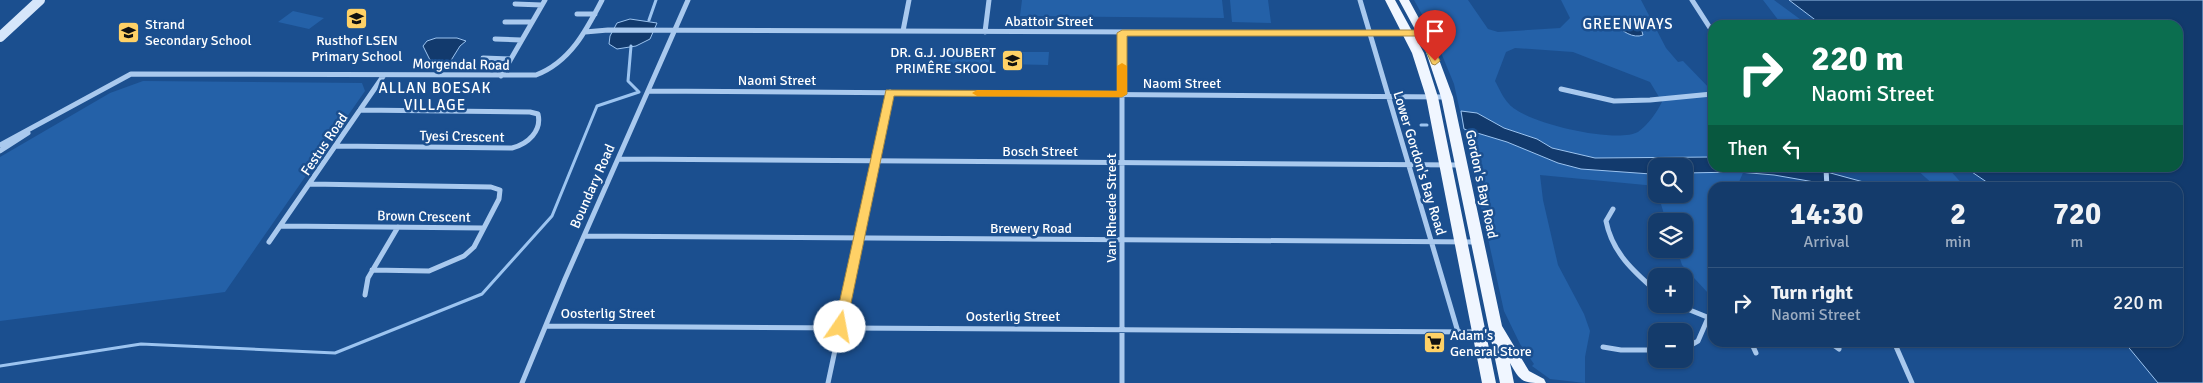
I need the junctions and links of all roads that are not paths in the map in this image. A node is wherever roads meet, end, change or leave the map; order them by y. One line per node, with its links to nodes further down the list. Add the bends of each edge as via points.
1 (40, 0): 25 (main road)
2 (602, 0): 13 (street, Morgendal Road)
3 (688, 0): 17 (street, Boundary Road)
4 (909, 0): 18 (street)
5 (989, 0): 20 (street)
6 (1360, 0): 23 (street, Lower Gordon's Bay Road)
7 (1390, 0): 24 (main road)
8 (1404, 0): 22 (main road, Gordon's Bay Road)
9 (1692, 0): 16 (street)
10 (543, 2): 11 (street); 15 (street)
11 (515, 4)
12 (577, 14): 13 (street)
13 (594, 14): 19 (street, Morgendal Road)
14 (505, 22): 15 (street)
15 (532, 22): 27 (street)
16 (1708, 25)
17 (674, 30): 18 (street, Abattoir Street); 19 (street); 33 (street, Boundary Road)
18 (903, 31): 20 (street, Abattoir Street)
19 (585, 32): 31 (street, Morgendal Road, via 565,60 552,70 536,75)
20 (985, 32): 21 (street, Abattoir Street)
21 (1122, 33): 23 (street, Abattoir Street); 35 (street, Van Rheede Street)
22 (1423, 33): 24 (street, Abattoir Street); 39 (main road, Gordon's Bay Road)
23 (1371, 34): 24 (street, Abattoir Street); 37 (street, Lower Gordon's Bay Road)
24 (1410, 34): 38 (main road)
25 (0, 37)
26 (496, 40): 27 (street)
27 (521, 40): 29 (street)
28 (483, 58): 29 (street)
29 (510, 59): 31 (street)
30 (384, 75): 31 (street, Morgendal Road); 40 (street, Festus Road); 41 (street, Morgendal Road, via 131,74)
31 (501, 76)
32 (1561, 89): 36 (street, via 1614,101)
33 (648, 91): 34 (street, Naomi Street); 45 (street, Boundary Road)
34 (890, 92): 35 (street, Naomi Street); 46 (street)
35 (1122, 94): 37 (street, Naomi Street); 47 (street, Van Rheede Street)
36 (1708, 94)
37 (1389, 96): 38 (street, Naomi Street); 48 (street, Lower Gordon's Bay Road)
38 (1432, 96): 39 (street, Naomi Street); 49 (main road)
39 (1447, 97): 50 (main road, Gordon's Bay Road)
40 (360, 110): 43 (street, Festus Road); 43 (street, Tyesi Crescent, via 530,112 538,114 540,120 531,138 512,148)
41 (32, 129): 42 (street, Morgendal Road); 44 (street, Morgendal Road)
42 (0, 145)
43 (336, 146): 51 (street, Festus Road)
44 (0, 150)
45 (618, 159): 46 (street, Bosch Street); 56 (street, Boundary Road)
46 (874, 161): 47 (street, Bosch Street); 57 (street)
47 (1122, 163): 48 (street, Bosch Street); 58 (street, Van Rheede Street)
48 (1409, 165): 49 (street, Bosch Street); 60 (street, Lower Gordon's Bay Road)
49 (1446, 165): 50 (street, Bosch Street); 61 (main road)
50 (1461, 165): 62 (main road, Gordon's Bay Road)
51 (310, 184): 53 (street, Festus Road); 55 (street, Brown Crescent, via 497,188 501,194)
52 (1613, 209): 64 (street, via 1606,221 1613,246)
53 (281, 226): 54 (street, Brown Crescent); 59 (street, Festus Road)
54 (398, 227): 55 (street, Brown Crescent); 63 (street)
55 (483, 228): 63 (street, via 470,252 435,270)
56 (584, 236): 57 (street, Brewery Road); 70 (street, Boundary Road)
57 (858, 238): 58 (street, Brewery Road); 71 (street)
58 (1122, 240): 60 (street, Brewery Road); 72 (street, Van Rheede Street)
59 (269, 242)
60 (1432, 242): 61 (street, Brewery Road); 73 (street, Lower Gordon's Bay Road)
61 (1461, 242): 62 (street, Brewery Road); 74 (main road)
62 (1478, 242): 68 (main road, Gordon's Bay Road)
63 (372, 270): 65 (street)
64 (1648, 284)
65 (365, 295)
66 (1693, 311): 67 (street)
67 (1708, 317)
68 (1494, 322): 87 (main road, Gordon's Bay Road); 88 (main road, via 1524,375)
69 (1708, 322): 75 (street, via 1698,341)
70 (546, 326): 71 (street, Oosterlig Street); 83 (street, Boundary Road)
71 (840, 327): 72 (street, Oosterlig Street); 84 (street)
72 (1122, 329): 73 (street, Oosterlig Street); 85 (street, Van Rheede Street)
73 (1458, 332): 74 (street, Oosterlig Street)
74 (1479, 332): 86 (main road)
75 (1693, 344)
76 (1603, 347): 81 (street)
77 (1753, 347): 82 (street)
78 (1836, 347): 80 (street)
79 (1896, 347): 89 (street)
80 (1839, 349)
81 (1648, 350)
82 (1756, 354)
83 (522, 383)
84 (828, 383)
85 (1122, 383)
86 (1489, 383)
87 (1507, 383)
88 (1539, 383)
89 (1912, 383)

